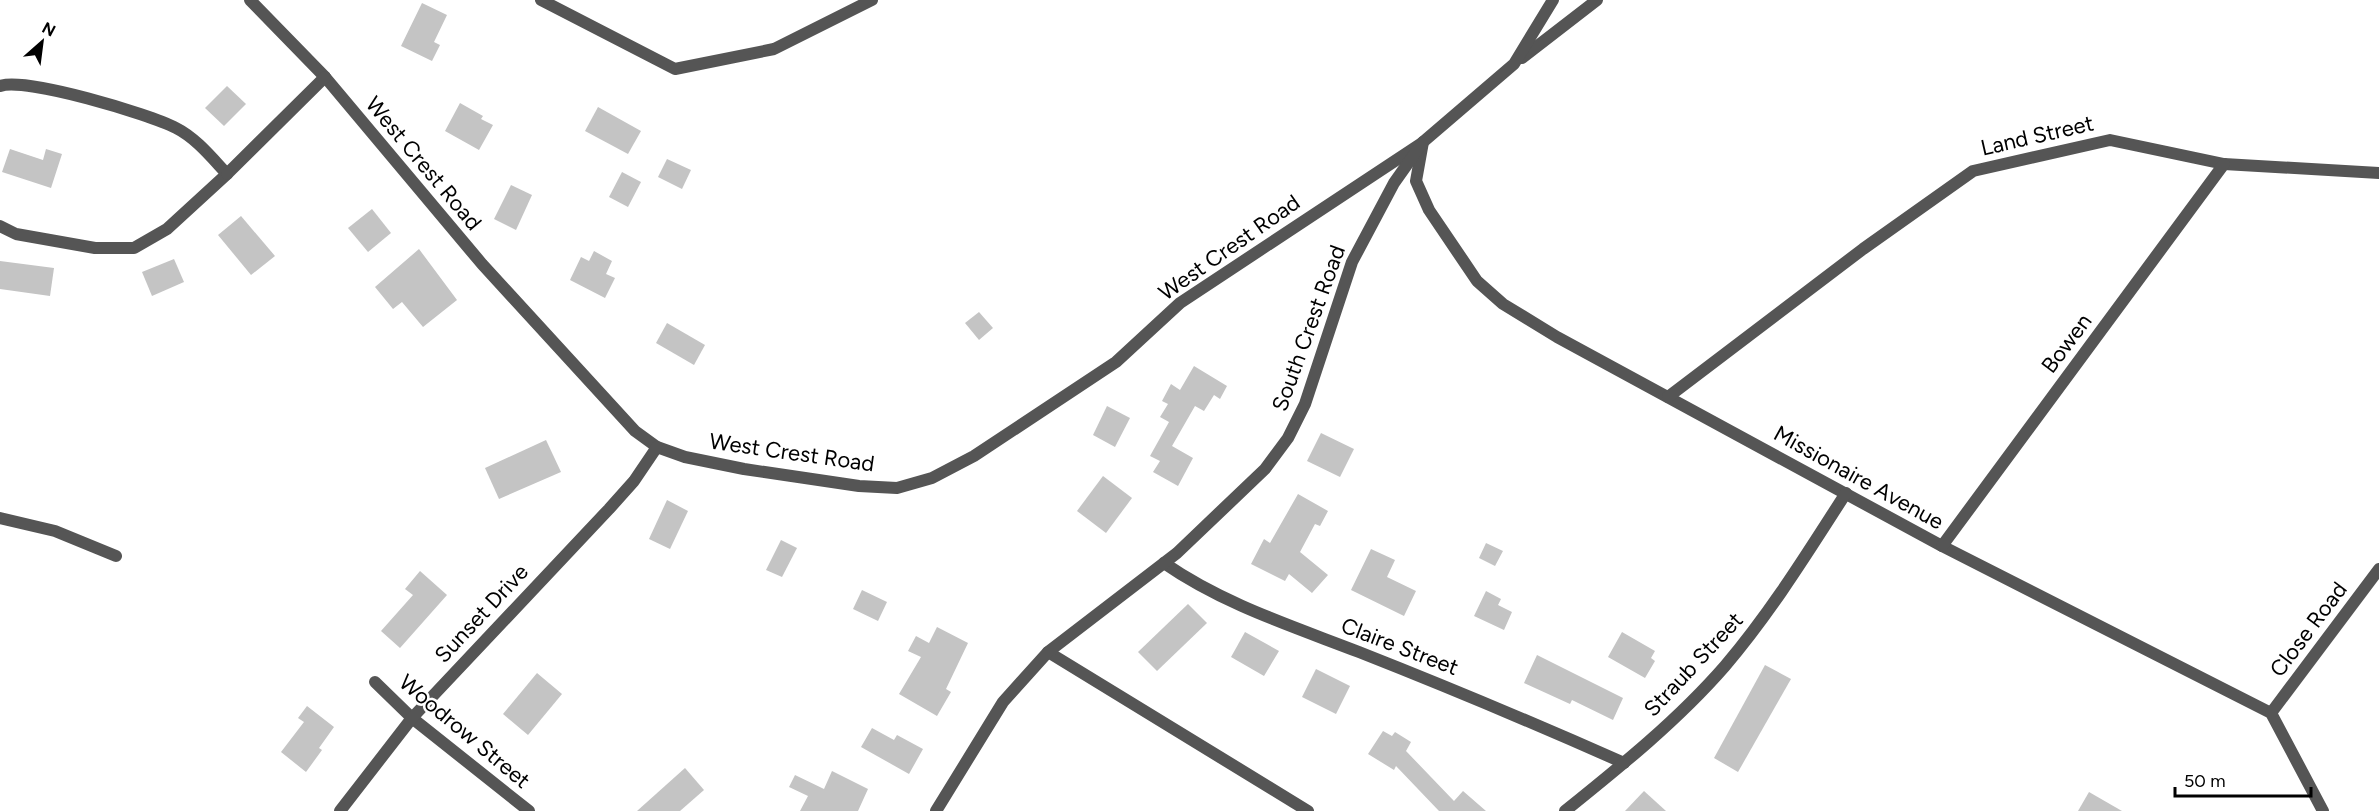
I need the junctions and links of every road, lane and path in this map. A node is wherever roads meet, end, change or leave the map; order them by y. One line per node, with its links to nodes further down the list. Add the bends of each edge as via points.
1 (250, 0): 7 (street, West Crest Road)
2 (541, 0): 3 (street, via 675,69 774,49)
3 (872, 0)
4 (1553, 0): 6 (street, South Crest Road)
5 (1597, 0): 6 (street)
6 (1514, 64): 9 (street, South Crest Road)
7 (325, 77): 12 (street); 15 (street, West Crest Road, via 482,264 608,405)
8 (0, 86): 12 (street, via 32,85 147,115 179,129)
9 (1423, 142): 14 (street, Missionaire Avenue, via 1416,181 1429,210 1477,282 1503,304 1557,337); 15 (street, West Crest Road, via 1180,303 1116,362 974,456 932,478 897,488 860,486 744,469); 20 (street, South Crest Road, via 1394,183 1352,262 1305,404 1288,438 1237,498)
10 (2224, 165): 11 (street, Land Street); 14 (street, Land Street, via 2110,140 1973,171); 18 (street, Bowen)
11 (2379, 173)
12 (227, 174): 13 (street, via 167,229 134,248 95,248 16,234)
13 (0, 226)
14 (1668, 397): 16 (street, Missionaire Avenue)
15 (657, 447): 25 (street, Sunset Drive, via 622,495)
16 (1846, 493): 18 (street, Missionaire Avenue); 26 (street, Straub Street, via 1766,615 1724,667)
17 (0, 518): 19 (street, via 55,531)
18 (1942, 546): 24 (street, Missionaire Avenue)
19 (116, 556)
20 (1164, 563): 22 (street, South Crest Road); 26 (street, Claire Street, via 1190,581 1281,623 1490,704)
21 (2379, 569): 24 (street, Close Road)
22 (1048, 652): 29 (street, South Crest Road, via 1003,702); 30 (street)
23 (375, 682): 25 (street, Woodrow Street)
24 (2271, 713): 32 (street)
25 (412, 718): 27 (street, Sunset Drive); 28 (street, Woodrow Street)
26 (1624, 763): 31 (street, Straub Street)
27 (340, 811)
28 (530, 811)
29 (936, 811)
30 (1308, 811)
31 (1565, 811)
32 (2323, 811)

